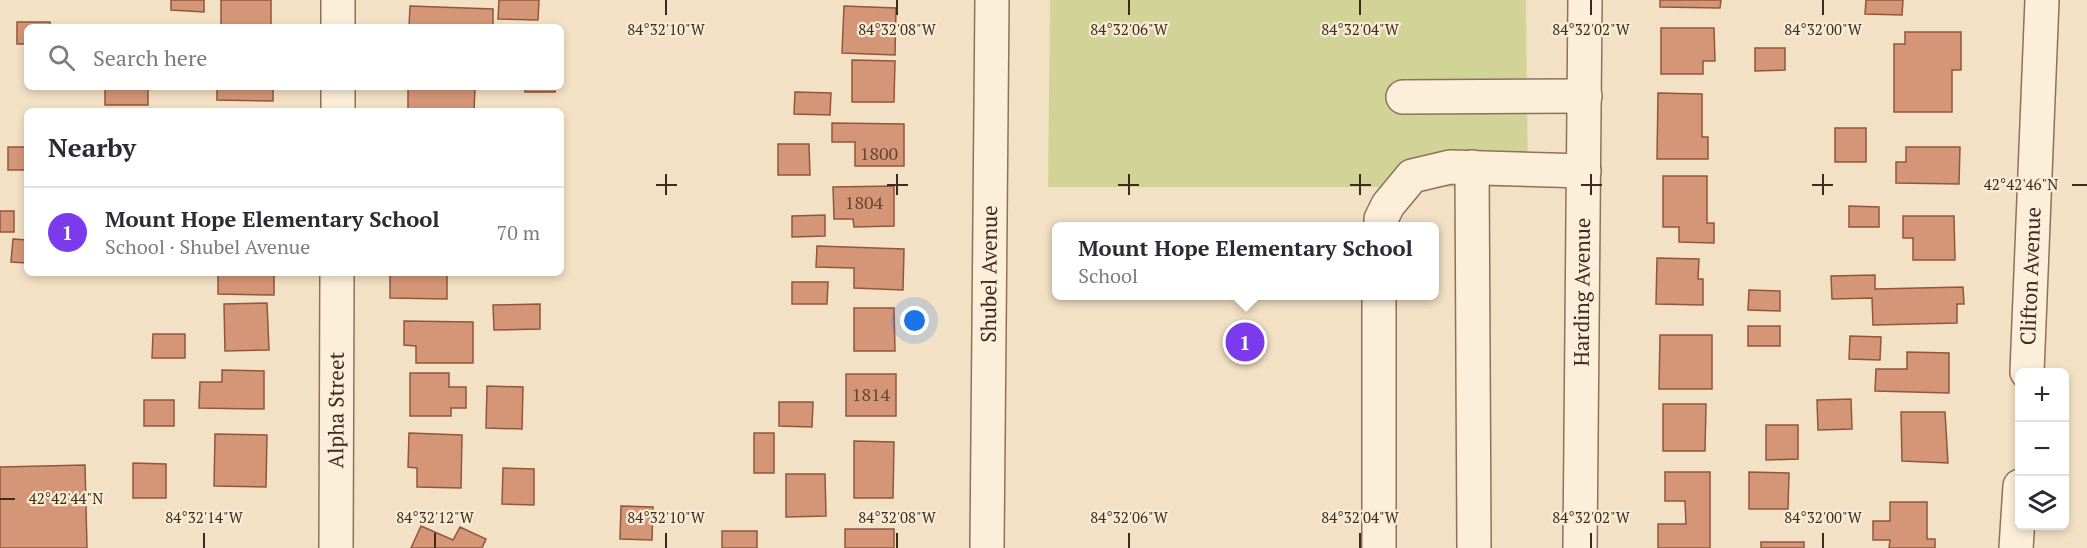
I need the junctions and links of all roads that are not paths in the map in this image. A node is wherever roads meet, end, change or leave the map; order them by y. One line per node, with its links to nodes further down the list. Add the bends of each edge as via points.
1 (338, 0): 5 (street)
2 (992, 0): 18 (street, Shubel Avenue)
3 (1586, 0): 7 (street, Harding Avenue)
4 (2042, 0): 15 (street, Clifton Avenue)
5 (338, 24)
6 (338, 90): 9 (street)
7 (1585, 96): 8 (street); 11 (street, Harding Avenue)
8 (1403, 97)
9 (338, 108)
10 (1472, 167): 11 (street); 12 (street, via 1450,167 1412,176 1388,204); 20 (street)
11 (1584, 171): 21 (street, Harding Avenue)
12 (1381, 222)
13 (338, 276): 17 (street, Alpha Street)
14 (1379, 300): 19 (street)
15 (2027, 368)
16 (2017, 530): 22 (street)
17 (336, 548)
18 (987, 548)
19 (1379, 548)
20 (1474, 548)
21 (1580, 548)
22 (2016, 548)

